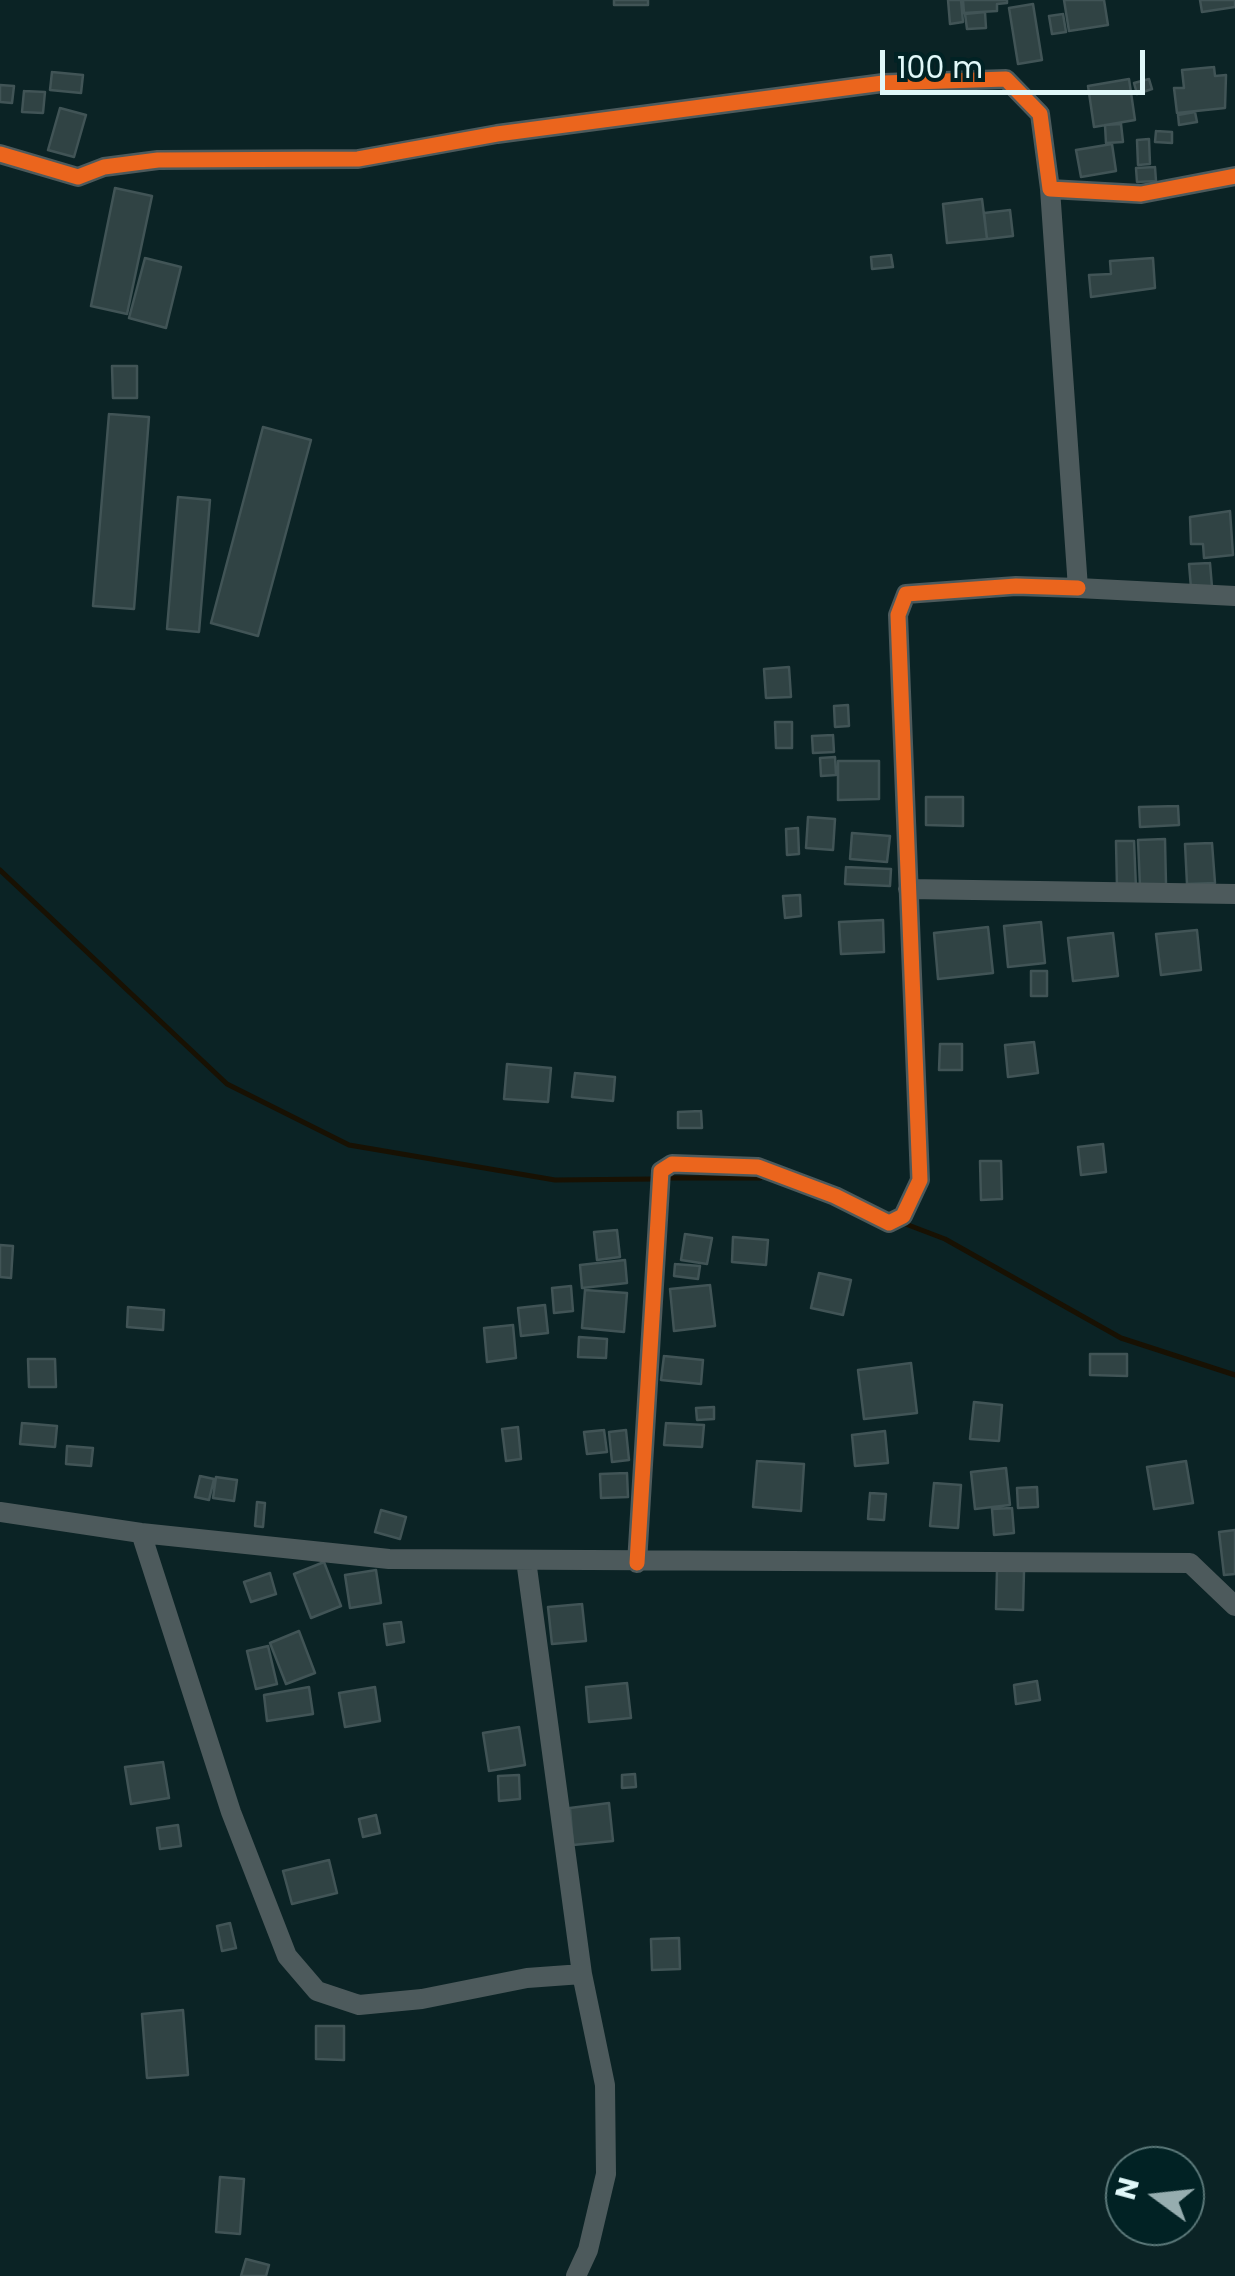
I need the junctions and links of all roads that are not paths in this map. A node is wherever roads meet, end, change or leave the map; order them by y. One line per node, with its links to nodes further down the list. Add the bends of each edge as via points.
1 (0, 154): 3 (street, via 78,178 104,167 158,160 358,160 497,134 883,83 1006,79 1040,114)
2 (1235, 176): 3 (street, via 1141,194)
3 (1050, 189): 4 (street)
4 (1078, 588): 5 (street); 6 (street, via 906,594 898,615)
5 (1235, 596)
6 (908, 889): 7 (street); 11 (street, via 920,1180 903,1216 881,1222 758,1167 672,1164 660,1180)
7 (1235, 894)
8 (0, 1512): 9 (street)
9 (141, 1533): 10 (street, via 389,1559); 13 (street, via 232,1812 288,1956 317,1992 359,2005)
10 (526, 1560): 11 (street); 13 (street)
11 (637, 1563): 12 (street, via 1190,1562)
12 (1235, 1606)
13 (582, 1974): 14 (street, via 605,2085 606,2174)
14 (576, 2276)

